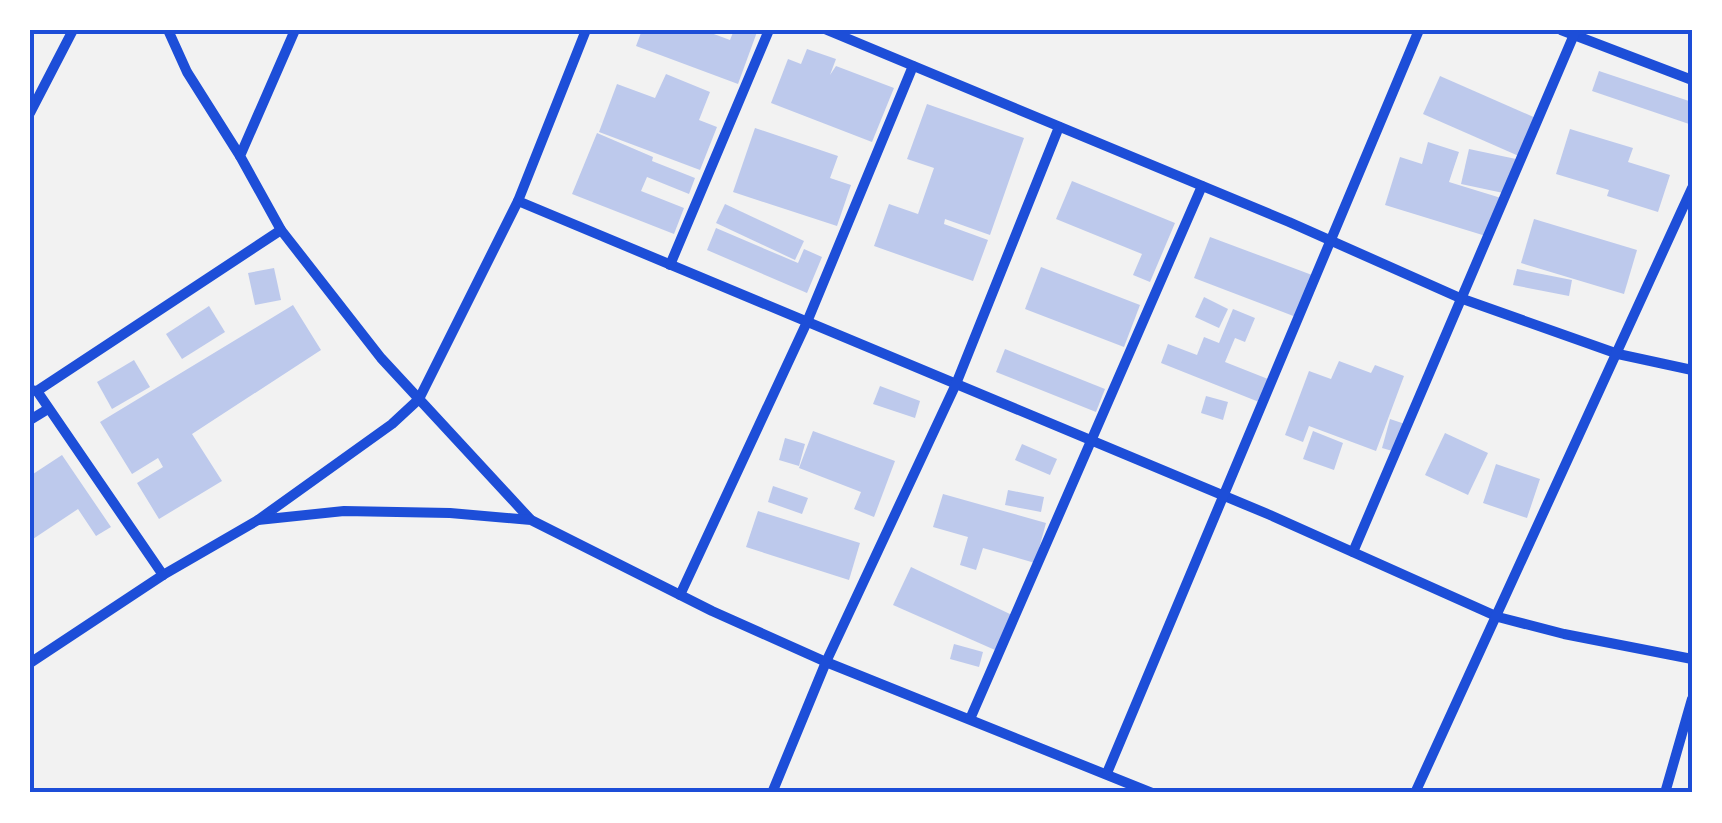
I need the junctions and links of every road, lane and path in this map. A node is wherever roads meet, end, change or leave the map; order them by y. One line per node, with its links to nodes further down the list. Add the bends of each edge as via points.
1 (73, 30): 13 (street)
2 (168, 30): 16 (street)
3 (586, 30): 19 (street)
4 (769, 30): 22 (street)
5 (827, 30): 10 (street)
6 (1420, 30): 21 (street)
7 (1561, 30): 9 (street)
8 (292, 31): 16 (street)
9 (1576, 33): 11 (street); 23 (street)
10 (913, 66): 15 (street); 24 (street)
11 (1692, 80)
12 (30, 84): 13 (street)
13 (42, 90): 14 (street)
14 (30, 113)
15 (1060, 127): 17 (street); 27 (street)
16 (240, 156): 20 (street)
17 (1202, 186): 21 (street); 32 (street)
18 (1692, 188): 25 (street)
19 (518, 201): 22 (street); 29 (street)
20 (281, 230): 28 (street); 29 (street)
21 (1330, 241): 23 (street); 33 (street)
22 (670, 265): 24 (street)
23 (1460, 298): 25 (street); 36 (street)
24 (807, 322): 27 (street); 38 (street)
25 (1618, 354): 26 (street); 39 (street)
26 (1692, 370)
27 (956, 384): 32 (street); 41 (street)
28 (34, 390): 30 (street)
29 (420, 400): 34 (street); 35 (street)
30 (48, 409): 31 (street); 37 (street)
31 (30, 420)
32 (1091, 440): 33 (street); 44 (street)
33 (1226, 497): 36 (street); 45 (street)
34 (258, 520): 35 (street, via 344,511); 37 (street)
35 (531, 520): 38 (street)
36 (1353, 552): 39 (street)
37 (163, 576): 42 (street)
38 (680, 595): 41 (street)
39 (1498, 617): 40 (street); 48 (street)
40 (1692, 660)
41 (826, 662): 44 (street); 46 (street)
42 (30, 663)
43 (1692, 698): 49 (street)
44 (970, 719): 45 (street)
45 (1108, 774): 47 (street)
46 (772, 793)
47 (1152, 793)
48 (1416, 793)
49 (1666, 793)

